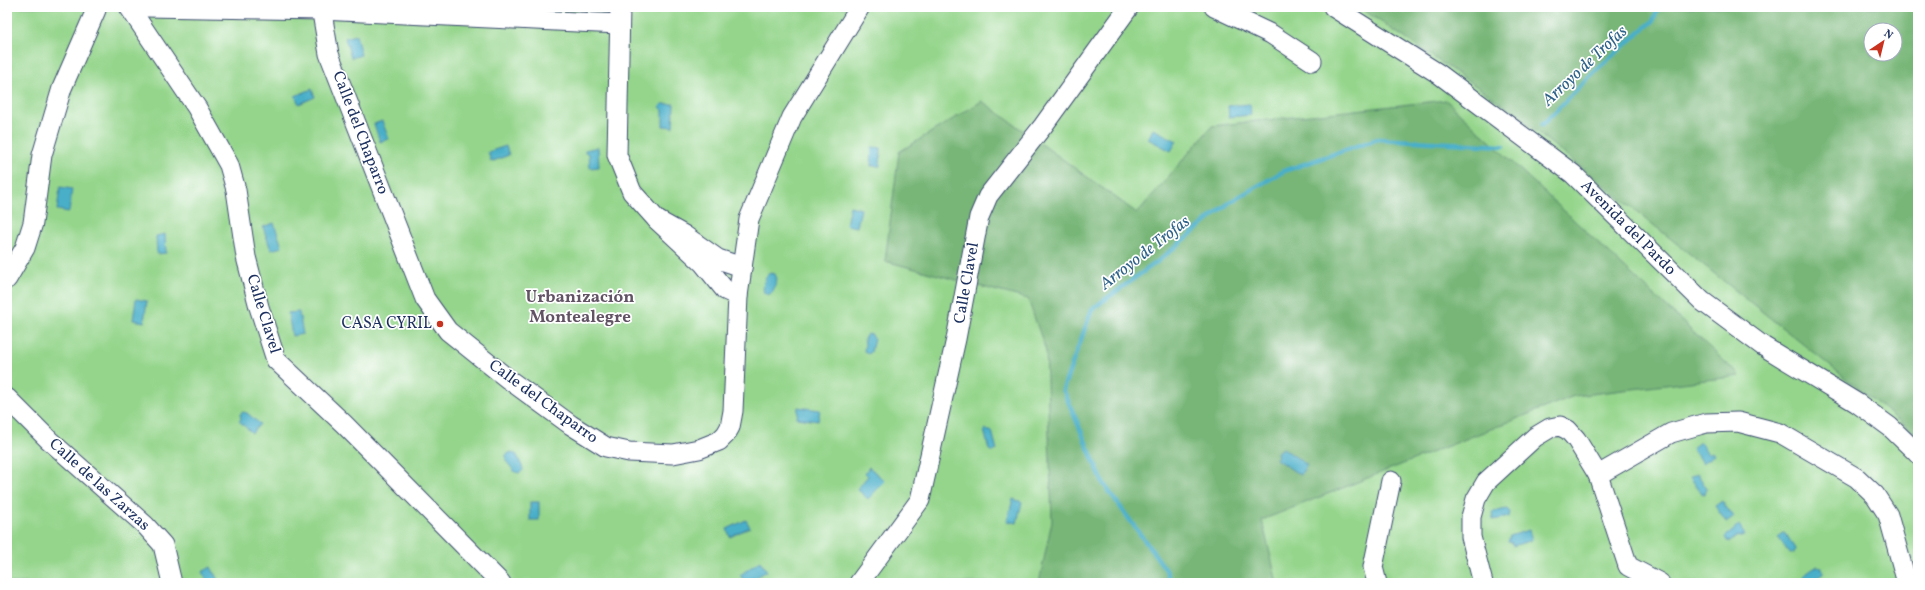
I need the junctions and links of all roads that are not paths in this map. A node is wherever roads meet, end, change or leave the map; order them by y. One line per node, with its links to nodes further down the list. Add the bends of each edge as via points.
1 (129, 7): 21 (street, Calle Clavel, via 197,108 229,165 236,190 246,257 276,360 344,424)
2 (146, 7): 8 (street)
3 (860, 7): 12 (street, Calle del Chaparro, via 792,117 749,219)
4 (1129, 7): 22 (street, Calle Clavel, via 1043,126 988,196 978,217 956,339 920,500)
5 (1214, 7): 10 (street, via 1271,34)
6 (1333, 7): 16 (street, Avenida del Pardo, via 1440,74 1573,174 1702,302 1762,346 1857,403 1890,427)
7 (98, 8): 13 (street, via 62,88 42,155 33,223 25,248)
8 (321, 8): 9 (street); 14 (street, Calle del Chaparro, via 329,54 425,299 448,331 571,425 606,447 629,452 673,454 699,450 720,441 730,427 733,411)
9 (619, 16): 11 (street, via 617,155 632,192)
10 (1312, 61)
11 (658, 220): 12 (street, via 718,259); 14 (street, via 703,263 725,290)
12 (742, 267): 14 (street, Calle del Chaparro)
13 (7, 279)
14 (738, 296)
15 (7, 398): 20 (street, Calle de las Zarzas, via 49,440 145,525 163,545)
16 (1918, 454)
17 (1598, 475): 19 (street); 24 (street, via 1576,439 1560,426 1550,428 1535,437 1486,482 1476,499 1471,517 1471,537); 26 (street, via 1671,432 1706,423 1738,422 1780,433 1856,478 1875,495 1888,515)
18 (1391, 481): 23 (street, via 1372,567)
19 (1628, 574): 25 (street)
20 (172, 583)
21 (501, 583)
22 (859, 583)
23 (1377, 583)
24 (1483, 583)
25 (1660, 583)
26 (1906, 583)

